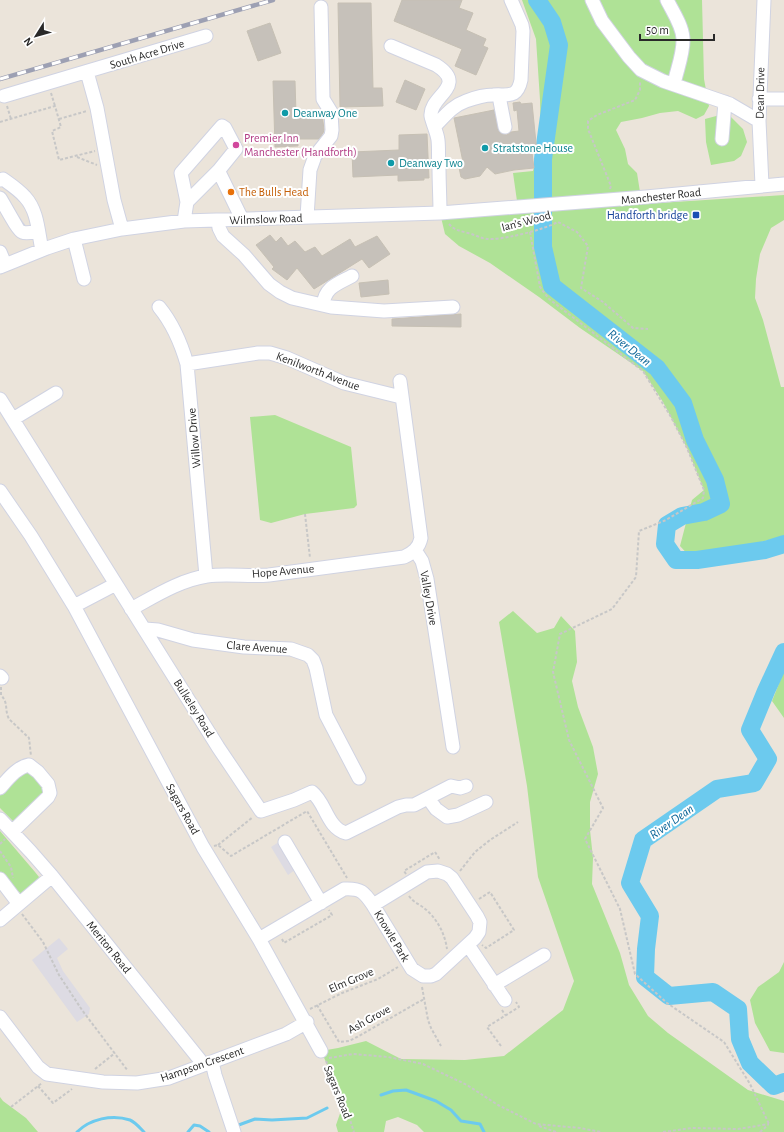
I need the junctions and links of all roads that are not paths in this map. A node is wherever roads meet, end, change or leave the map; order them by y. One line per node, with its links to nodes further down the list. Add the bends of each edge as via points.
1 (510, 0): 11 (street, via 523,31 521,80 517,91)
2 (592, 0): 9 (street, via 602,21 629,58 641,70)
3 (667, 0): 9 (street, via 683,37)
4 (764, 0): 12 (street, Dean Drive)
5 (321, 7): 27 (street, via 323,99 331,112 332,130 331,136 315,156 310,170)
6 (206, 36): 8 (street, South Acre Drive)
7 (391, 46): 16 (street, via 436,65 446,72 448,85 432,110 431,116)
8 (87, 72): 10 (street, South Acre Drive); 31 (street)
9 (674, 84): 14 (street)
10 (4, 96)
11 (499, 96): 16 (street, via 475,98 458,104); 17 (street)
12 (759, 99): 13 (street); 15 (street, Dean Drive)
13 (784, 100)
14 (725, 102): 15 (street); 18 (street)
15 (759, 121): 22 (street, Dean Drive)
16 (435, 126): 26 (street, via 438,140)
17 (505, 127)
18 (722, 139)
19 (219, 170): 24 (street); 24 (street, via 236,149 222,126 181,173); 28 (street)
20 (0, 180): 32 (street, via 3,179 31,204)
21 (784, 184): 22 (street, Manchester Road)
22 (762, 185): 25 (street, Manchester Road)
23 (0, 198): 32 (street, via 16,227 22,232)
24 (187, 202): 30 (street)
25 (538, 206): 26 (street, Wilmslow Road)
26 (440, 213): 27 (street, Wilmslow Road)
27 (307, 217): 28 (street, Wilmslow Road)
28 (242, 219): 29 (street, Wilmslow Road)
29 (218, 220): 30 (street, Wilmslow Road); 39 (street, via 223,236 270,284 292,298)
30 (184, 221): 31 (street, Wilmslow Road)
31 (122, 229): 33 (street, Wilmslow Road)
32 (38, 231): 34 (street)
33 (74, 240): 34 (street, Wilmslow Road); 38 (street)
34 (42, 250): 36 (street, Wilmslow Road)
35 (0, 252): 36 (street)
36 (3, 266)
37 (352, 276): 39 (street, via 330,288)
38 (84, 280)
39 (323, 305): 41 (street, via 384,311)
40 (159, 307): 42 (street, Willow Drive, via 176,332)
41 (453, 307)
42 (187, 364): 45 (street, Kenilworth Avenue, via 270,353 344,383); 50 (street, Willow Drive)
43 (400, 382): 45 (street)
44 (56, 393): 47 (street)
45 (401, 397): 49 (street, via 421,538)
46 (0, 399): 47 (street, Bulkeley Road)
47 (12, 419): 51 (street, Bulkeley Road)
48 (0, 491): 52 (street, Sagars Road)
49 (415, 550): 50 (street, Hope Avenue, via 404,557 257,576); 55 (street, Valley Drive, via 425,569)
50 (206, 576): 53 (street, Hope Avenue, via 173,587)
51 (116, 584): 52 (street); 53 (street, Bulkeley Road)
52 (74, 606): 70 (street, Sagars Road, via 204,847)
53 (131, 609): 54 (street, Bulkeley Road)
54 (145, 629): 56 (street, Clare Avenue, via 193,640 244,647 291,649 308,655 316,668 326,715); 59 (street, Bulkeley Road, via 218,748 261,811 312,792 317,796 334,826 340,832 346,833 398,807 414,805)
55 (453, 747)
56 (359, 778)
57 (466, 786): 59 (street, via 451,786)
58 (0, 788): 62 (street, via 21,767 29,765 48,784 48,798)
59 (428, 798): 60 (street, via 436,809 447,817 458,815)
60 (486, 802)
61 (0, 819): 62 (street, Meriton Road)
62 (13, 831): 64 (street, Meriton Road)
63 (284, 842): 66 (street)
64 (52, 876): 67 (street); 78 (street, Meriton Road)
65 (0, 879): 67 (street)
66 (322, 902): 68 (street, Knowle Park, via 344,889 358,889); 70 (street, Knowle Park)
67 (18, 905): 69 (street)
68 (373, 905): 71 (street, Knowle Park, via 412,969 423,976 436,974); 71 (street, Knowle Park, via 427,872 443,873 452,878 480,922 479,932)
69 (0, 920)
70 (259, 939): 76 (street, Sagars Road)
71 (472, 942): 73 (street)
72 (544, 955): 73 (street)
73 (494, 985): 74 (street)
74 (509, 1000)
75 (0, 1017): 78 (street, Hampson Crescent, via 38,1067 52,1075 103,1082 137,1083 169,1078)
76 (304, 1018): 77 (street, Sagars Road); 78 (street, Hampson Crescent, via 286,1034)
77 (323, 1055)
78 (208, 1063): 79 (street, via 215,1075)
79 (234, 1132)

